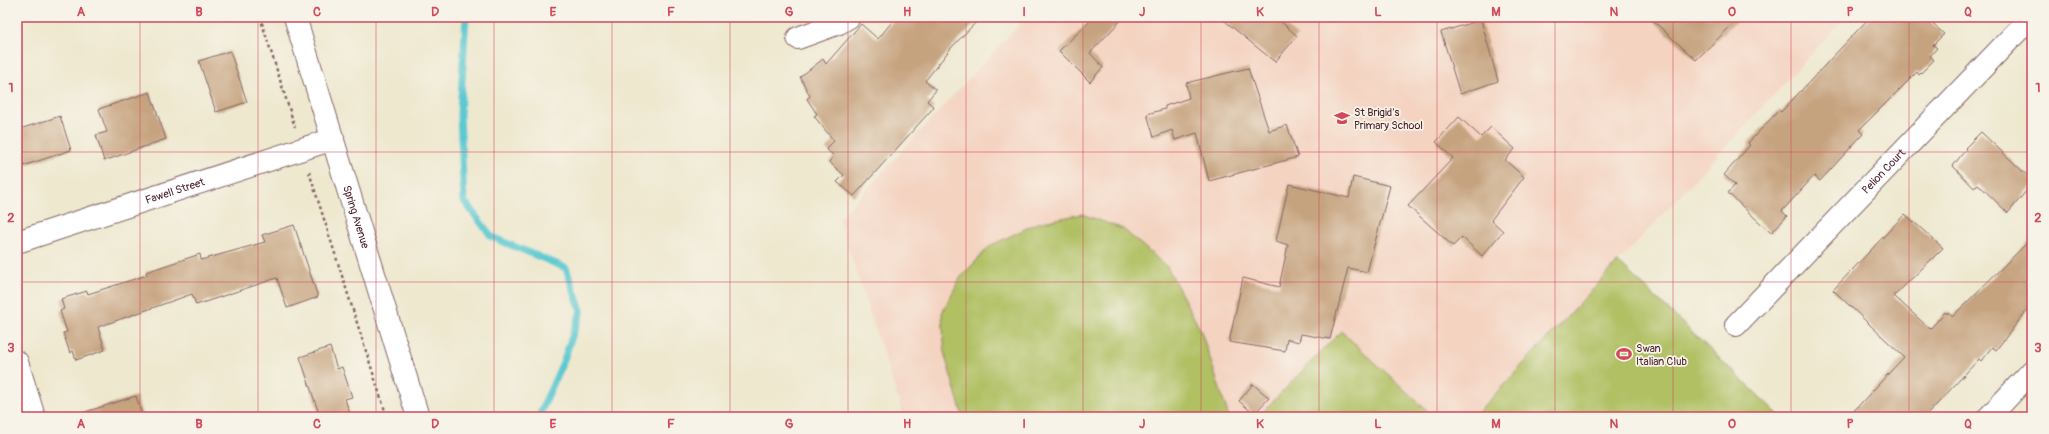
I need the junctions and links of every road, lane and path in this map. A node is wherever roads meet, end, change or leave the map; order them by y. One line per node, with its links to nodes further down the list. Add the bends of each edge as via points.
1 (260, 17): 7 (path)
2 (295, 17): 6 (street, Spring Avenue)
3 (848, 17): 5 (street, via 839,23)
4 (2031, 17): 9 (street, Pelion Court)
5 (798, 38)
6 (334, 139): 7 (street, Fawell Street); 14 (street, Spring Avenue)
7 (302, 149): 8 (street, Fawell Street); 13 (path)
8 (17, 242)
9 (1736, 325)
10 (17, 362): 12 (street)
11 (2032, 371): 15 (street)
12 (34, 417)
13 (387, 417)
14 (418, 417)
15 (1989, 417)

